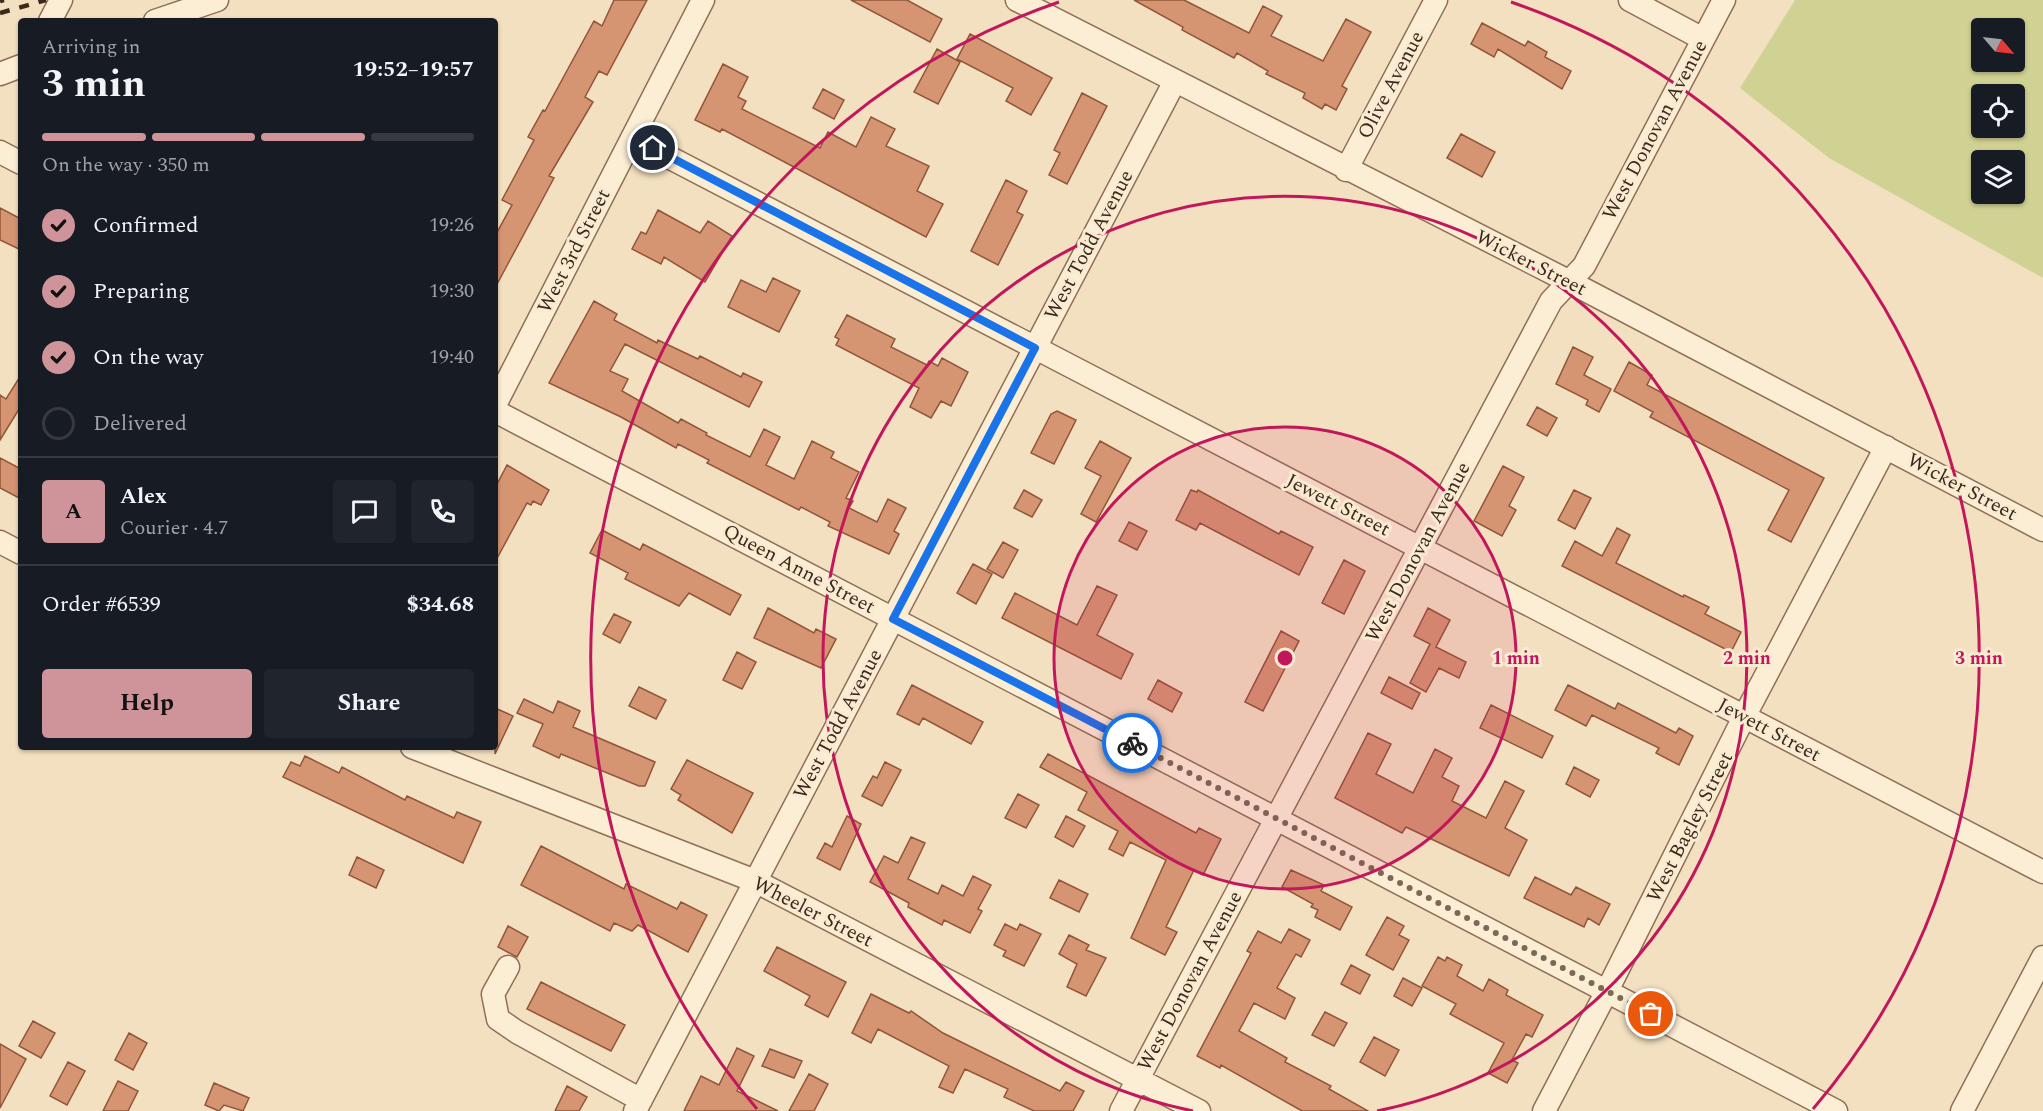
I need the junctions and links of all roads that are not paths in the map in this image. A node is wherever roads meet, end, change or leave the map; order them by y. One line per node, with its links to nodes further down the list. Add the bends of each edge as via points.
1 (61, 0): 8 (street)
2 (217, 0): 9 (street)
3 (703, 0): 14 (street, West 3rd Street)
4 (1017, 0): 13 (street, Wicker Street)
5 (1436, 0): 17 (street, Olive Avenue)
6 (1630, 0): 10 (street)
7 (1724, 0): 10 (street, West Donovan Avenue)
8 (52, 18)
9 (164, 18)
10 (1703, 39): 18 (street, West Donovan Avenue, via 1584,266)
11 (18, 67): 12 (street)
12 (0, 74)
13 (1175, 81): 17 (street, Wicker Street); 19 (street, West Todd Avenue)
14 (632, 138): 19 (street, Jewett Street); 20 (street, West 3rd Street)
15 (0, 152): 16 (street)
16 (18, 161)
17 (1346, 170): 18 (street, Wicker Street)
18 (1570, 282): 22 (street, Wicker Street); 25 (street, West Donovan Avenue, via 1551,301)
19 (1035, 348): 25 (street, Jewett Street); 27 (street, West Todd Avenue)
20 (498, 399)
21 (498, 413): 27 (street, Queen Anne Street)
22 (1886, 447): 23 (street, Wicker Street); 28 (street, West Bagley Street)
23 (2043, 530)
24 (0, 542): 26 (street)
25 (1420, 548): 28 (street, Jewett Street); 30 (street, West Donovan Avenue)
26 (18, 551)
27 (893, 619): 30 (street, Queen Anne Street); 32 (street, West Todd Avenue)
28 (1744, 717): 31 (street, Jewett Street); 35 (street, West Bagley Street)
29 (420, 750): 32 (street, Wheeler Street)
30 (1276, 819): 35 (street, Queen Anne Street); 36 (street, West Donovan Avenue)
31 (2043, 872)
32 (755, 881): 36 (street, Wheeler Street); 37 (street, West Todd Avenue)
33 (2043, 957): 42 (street)
34 (507, 967): 37 (street, via 493,994 498,1018)
35 (1607, 991): 40 (street, West Bagley Street); 41 (street, Queen Anne Street)
36 (1138, 1079): 38 (street, West Donovan Avenue); 39 (street, Wheeler Street)
37 (638, 1105)
38 (1121, 1111)
39 (1198, 1111)
40 (1544, 1111)
41 (1836, 1111)
42 (1962, 1111)

